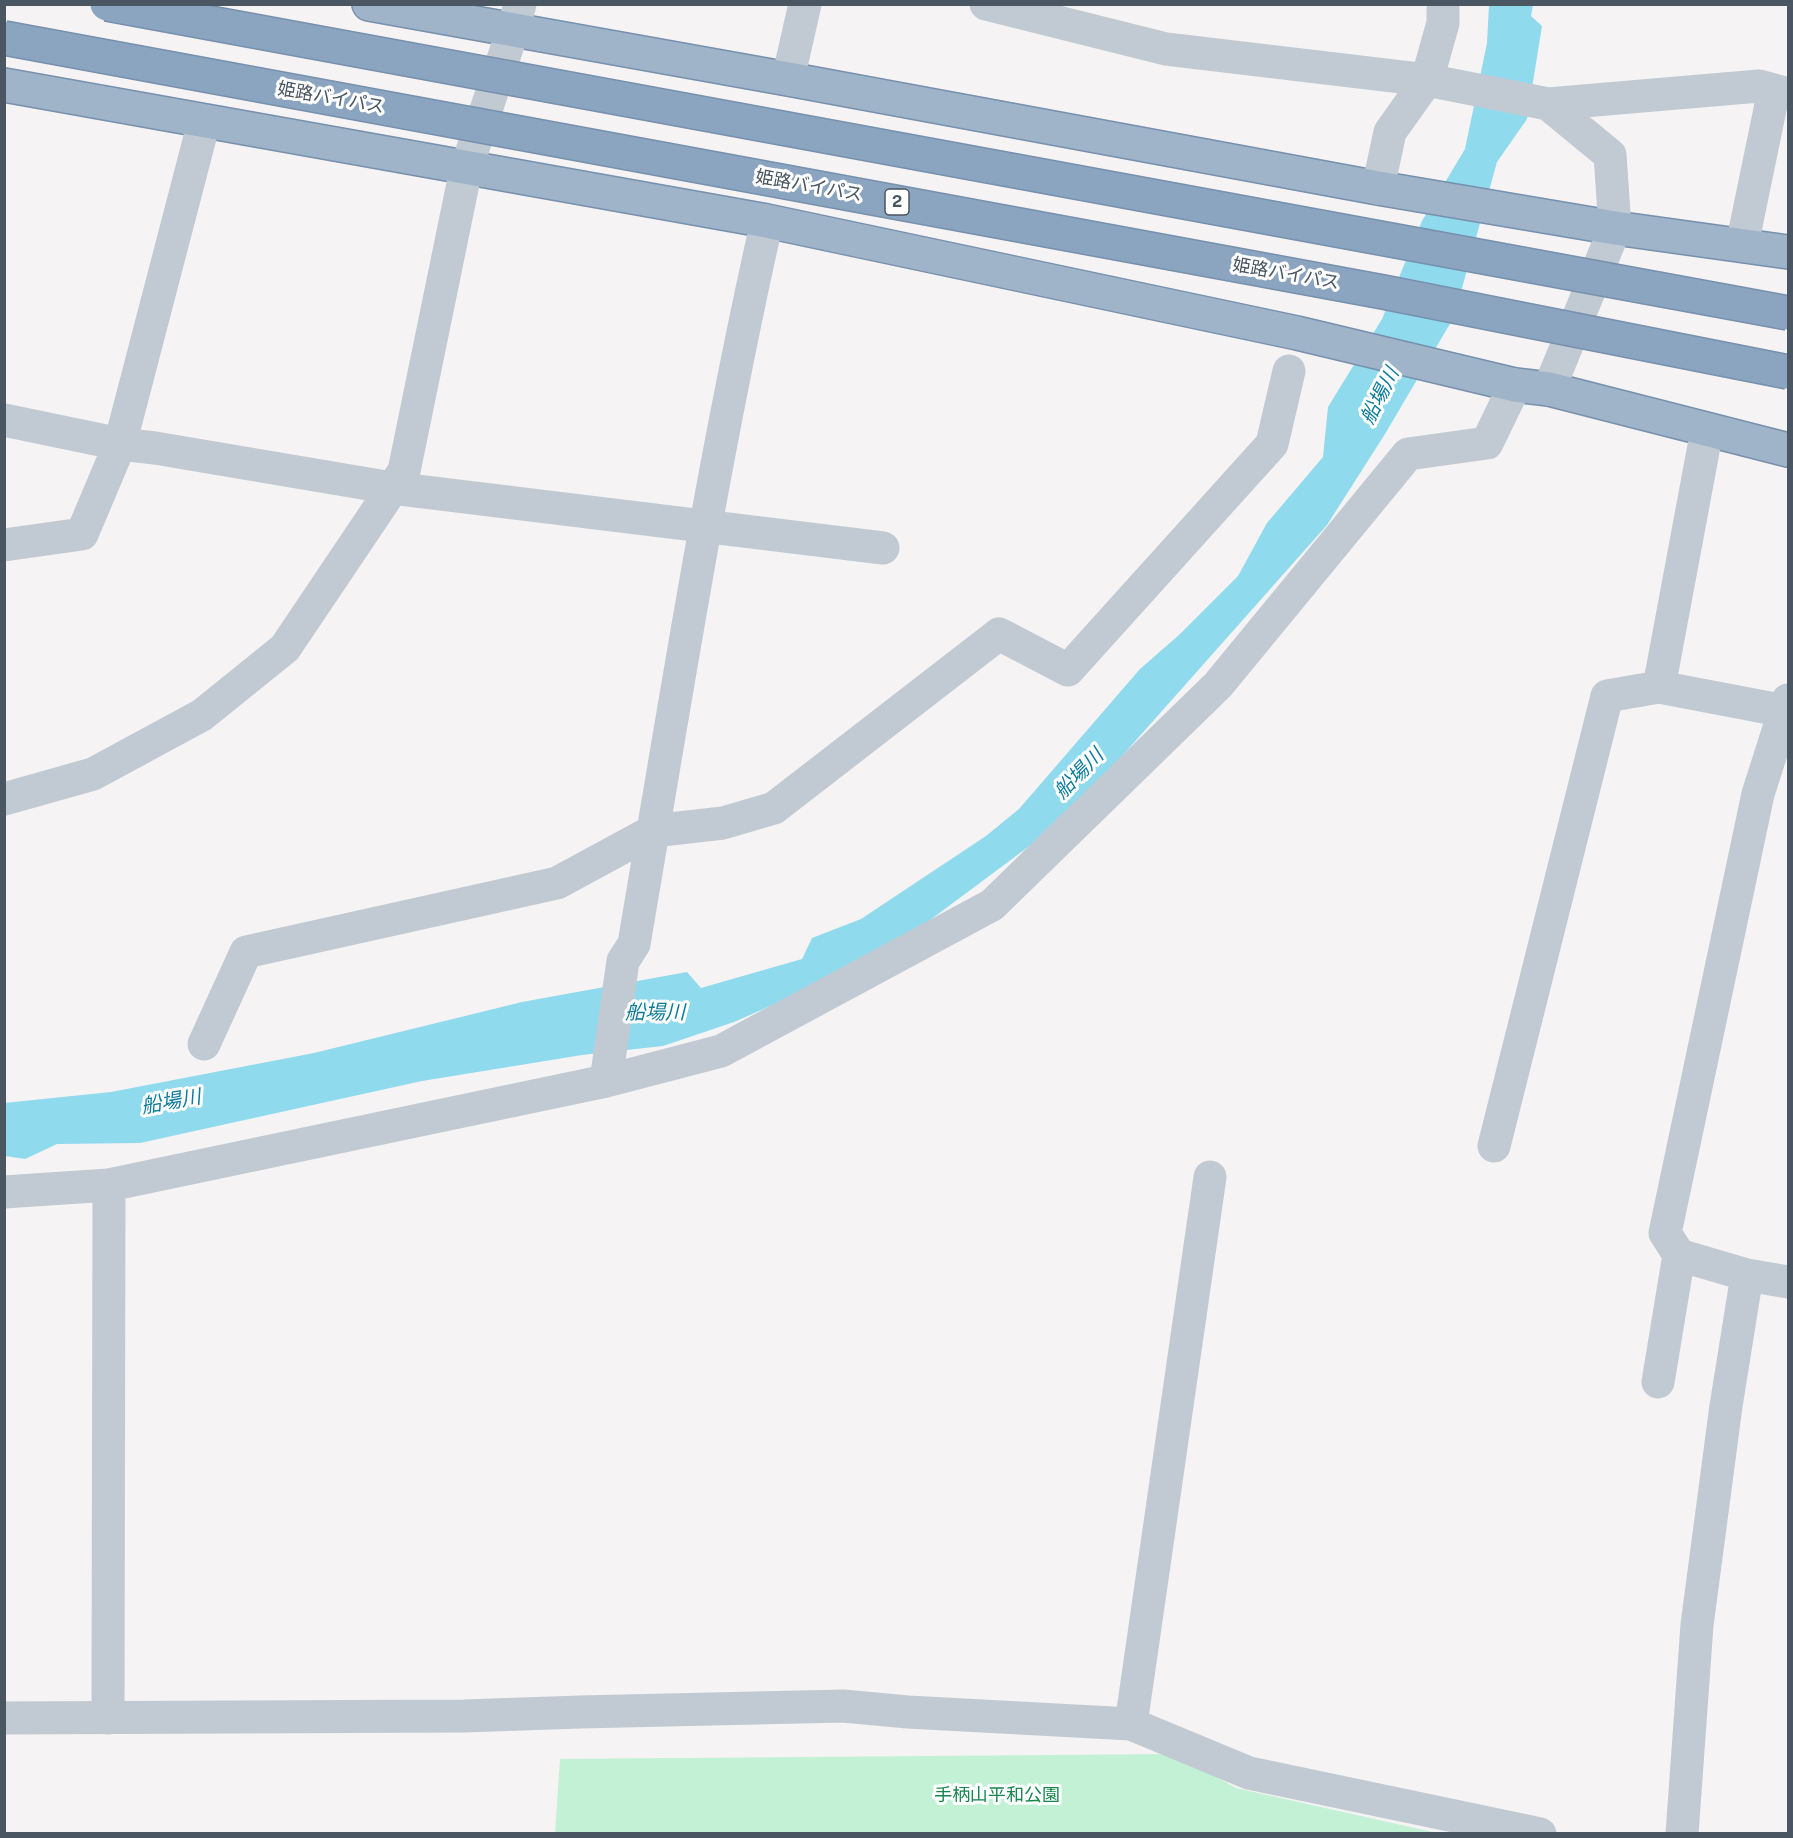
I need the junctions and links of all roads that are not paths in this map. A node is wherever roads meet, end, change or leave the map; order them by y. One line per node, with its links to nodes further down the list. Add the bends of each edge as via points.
1 (107, 4): 20 (highway, bridge)
2 (369, 4): 6 (highway)
3 (805, 4): 8 (street)
4 (986, 4): 9 (street, via 1166,49)
5 (1443, 4): 9 (street, via 1443,23)
6 (517, 17): 8 (highway); 14 (street)
7 (4, 38): 22 (highway, 姫路バイパス / 2, bridge, via 1383,292)
8 (788, 79): 15 (highway)
9 (1427, 80): 12 (street); 15 (street, via 1390,132)
10 (4, 85): 13 (highway)
11 (1781, 92): 12 (street, via 1759,86); 18 (street)
12 (1548, 104): 17 (street, via 1610,155)
13 (204, 122): 14 (highway); 27 (street)
14 (466, 169): 16 (highway); 29 (street, via 404,471)
15 (1378, 188): 17 (highway)
16 (767, 221): 23 (highway, via 1297,333); 30 (street)
17 (1615, 228): 18 (highway); 24 (street)
18 (1742, 245): 19 (highway)
19 (1788, 252)
20 (1788, 313)
21 (1289, 371): 36 (street, via 1272,444 1068,669 999,634 774,807 723,823)
22 (1788, 372)
23 (1515, 385): 24 (highway); 38 (street, via 1487,443 1408,454 1218,685 992,905 721,1051)
24 (1549, 389): 26 (highway)
25 (4, 420): 27 (street)
26 (1707, 430): 28 (highway); 33 (street)
27 (120, 444): 29 (street); 31 (street, via 82,534)
28 (1788, 450)
29 (392, 488): 30 (street); 35 (street, via 285,648 202,715 93,774)
30 (706, 525): 32 (street); 36 (street)
31 (4, 544)
32 (883, 548)
33 (1659, 687): 34 (street); 39 (street, via 1607,696)
34 (1787, 705): 43 (street, via 1758,794 1665,1233)
35 (4, 799)
36 (653, 831): 37 (street, via 557,883 246,952); 38 (street, via 634,944 623,962)
37 (204, 1044)
38 (606, 1081): 41 (street)
39 (1494, 1146)
40 (1210, 1177): 49 (street)
41 (109, 1185): 42 (street); 48 (street)
42 (4, 1192)
43 (1679, 1255): 44 (street); 46 (street)
44 (1747, 1275): 45 (street); 51 (street, via 1697,1625)
45 (1788, 1282)
46 (1658, 1382)
47 (4, 1718): 48 (street)
48 (108, 1718): 49 (street, via 464,1716 843,1706)
49 (1131, 1724): 50 (street, via 1249,1773)
50 (1540, 1833)
51 (1682, 1833)

